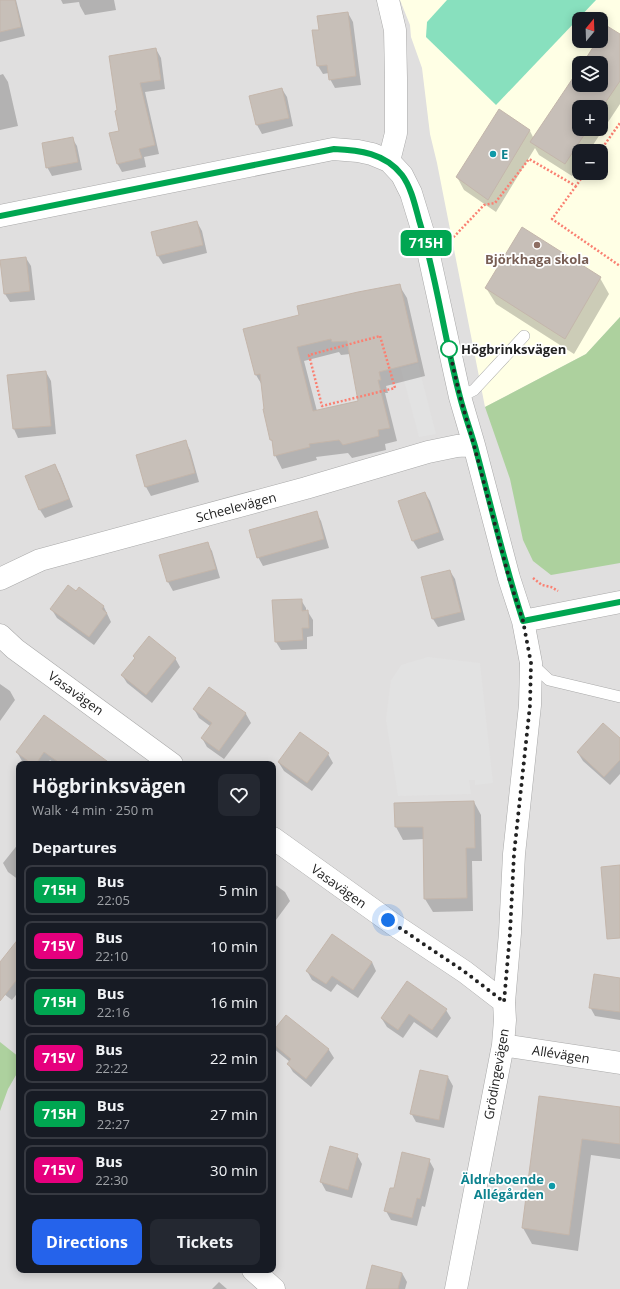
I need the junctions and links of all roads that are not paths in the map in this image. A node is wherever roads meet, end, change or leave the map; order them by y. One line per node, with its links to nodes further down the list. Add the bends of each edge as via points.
1 (388, 0): 2 (street, via 395,30 396,78 396,133)
2 (389, 161): 3 (street, via 372,154 334,149); 5 (street, via 402,175 411,193 426,242)
3 (0, 216)
4 (524, 336): 5 (lane, via 474,390)
5 (460, 397): 6 (street)
6 (474, 445): 7 (street, Scheelevägen, via 428,452 40,560); 9 (street)
7 (0, 579)
8 (620, 602): 9 (street)
9 (523, 621): 11 (street, Grödingevägen)
10 (0, 635): 13 (street, Vasavägen, via 15,649)
11 (531, 663): 12 (lane, via 549,680); 15 (street, Grödingevägen, via 530,705 514,854)
12 (620, 697)
13 (168, 761)
14 (276, 840): 15 (street, Vasavägen)
15 (504, 1002): 16 (street, Grödingevägen)
16 (503, 1045): 17 (street, Allévägen); 20 (street, Grödingevägen)
17 (620, 1063)
18 (256, 1273): 19 (street)
19 (274, 1289)
20 (456, 1289)

